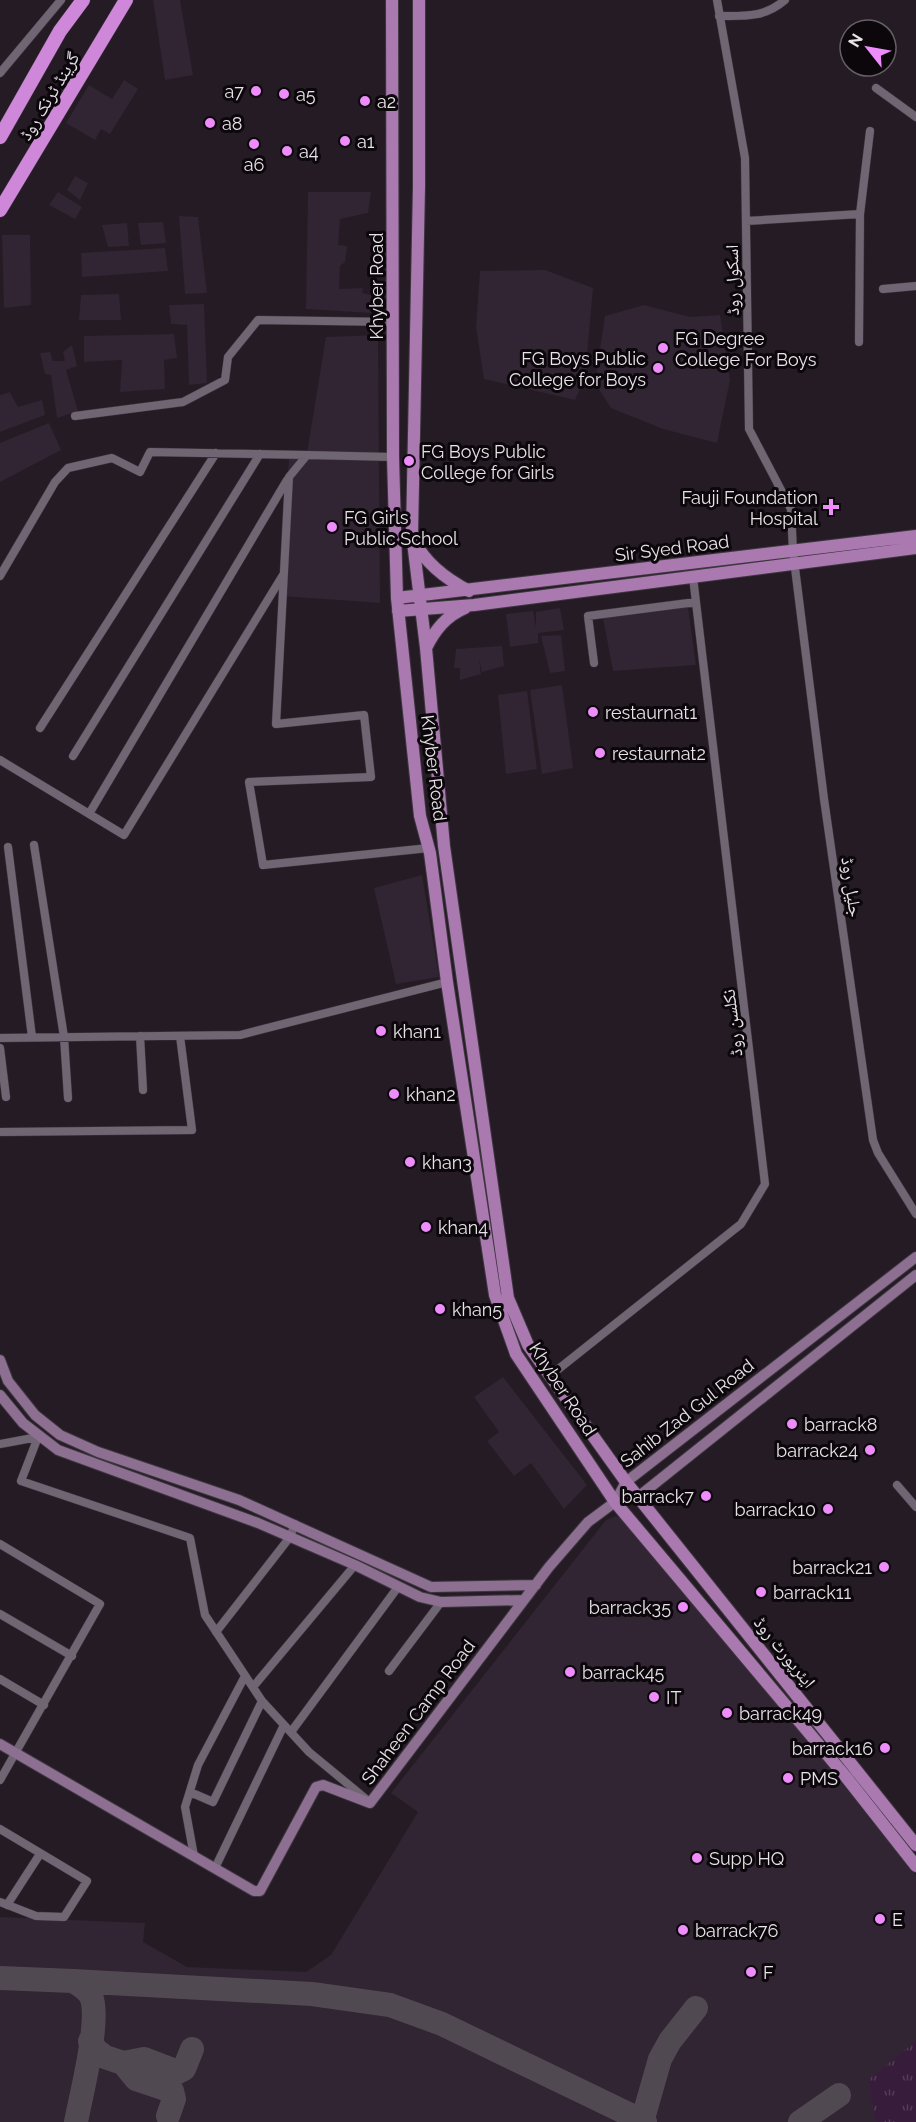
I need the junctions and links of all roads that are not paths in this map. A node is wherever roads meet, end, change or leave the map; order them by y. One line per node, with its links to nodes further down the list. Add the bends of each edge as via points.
1 (61, 0): 11 (street)
2 (77, 0): 10 (highway)
3 (83, 0): 10 (highway, گرینڈ ٹرنک روڈ)
4 (126, 0): 16 (highway, گرینڈ ٹرنک روڈ)
5 (392, 0): 21 (main road, Khyber Road)
6 (419, 0): 29 (main road, Khyber Road)
7 (717, 0): 9 (street, اسکول روڈ)
8 (785, 0): 9 (street, via 775,9 756,16)
9 (719, 16): 18 (street, اسکول روڈ, via 745,158)
10 (60, 31): 15 (highway, گرینڈ ٹرنک روڈ)
11 (0, 73)
12 (876, 88): 13 (street)
13 (916, 117)
14 (870, 131): 17 (street)
15 (0, 137)
16 (0, 210)
17 (860, 214): 18 (street); 22 (street)
18 (746, 221): 32 (street, اسکول روڈ, via 749,429 791,509)
19 (916, 286): 20 (street)
20 (884, 289)
21 (393, 322): 23 (street, via 258,320 228,357 225,380 183,402); 27 (main road, Khyber Road)
22 (859, 342)
23 (75, 416)
24 (216, 453): 25 (street); 34 (street, via 150,452 140,472 112,459 69,468 55,482); 45 (street)
25 (260, 454): 26 (street); 46 (street)
26 (308, 455): 27 (street); 28 (street)
27 (393, 457): 38 (main road, Khyber Road)
28 (289, 477): 33 (street); 48 (street)
29 (412, 534): 36 (main road, via 421,554 452,582); 37 (main road, Khyber Road)
30 (916, 536): 32 (main road, Sir Syed Road)
31 (916, 548): 32 (main road, Sir Syed Road)
32 (794, 558): 35 (main road, Sir Syed Road); 36 (main road, Sir Syed Road); 63 (street, جلیل روڈ, via 873,1140)
33 (284, 574): 48 (street, via 124,835); 51 (street, via 276,724 364,715 372,777 249,782 263,865)
34 (0, 576)
35 (693, 577): 39 (street, نکلسن روڈ); 40 (main road, Sir Syed Road)
36 (469, 591): 37 (main road, Sir Syed Road)
37 (420, 597): 38 (main road, Sir Syed Road); 42 (main road, Khyber Road)
38 (397, 598): 41 (main road, Khyber Road)
39 (696, 602): 44 (street, via 588,616); 67 (street, نکلسن روڈ, via 765,1184 741,1224)
40 (474, 605): 42 (main road, Sir Syed Road); 43 (main road, via 454,613 434,631)
41 (398, 611): 42 (main road, Sir Syed Road); 51 (main road, Khyber Road, via 420,816)
42 (422, 611): 43 (main road, Khyber Road)
43 (426, 648): 71 (main road, Khyber Road, via 444,846 508,1298 528,1345)
44 (594, 663)
45 (40, 728)
46 (73, 756)
47 (0, 760): 48 (street)
48 (89, 814)
49 (34, 845): 56 (street)
50 (8, 847): 55 (street)
51 (429, 848): 52 (main road, Khyber Road)
52 (447, 982): 54 (street, via 240,1035); 74 (main road, Khyber Road, via 495,1295 516,1354)
53 (140, 1036): 54 (street); 56 (street); 59 (street)
54 (180, 1036): 62 (street, via 192,1130)
55 (32, 1037): 56 (street); 57 (street)
56 (64, 1037): 61 (street)
57 (0, 1038)
58 (0, 1048): 60 (street)
59 (143, 1090)
60 (6, 1097)
61 (68, 1098)
62 (0, 1132)
63 (916, 1214)
64 (916, 1257): 71 (street, Sahib Zad Gul Road)
65 (916, 1275): 73 (street, Sahib Zad Gul Road)
66 (0, 1360): 76 (street, via 8,1381 24,1403 60,1436)
67 (556, 1371)
68 (0, 1395): 69 (street)
69 (38, 1437): 70 (street); 77 (street, via 73,1457); 85 (street, via 21,1481 190,1538 205,1615)
70 (0, 1444)
71 (626, 1482): 73 (main road, ایئرپورٹ روڈ); 74 (street, Sahib Zad Gul Road)
72 (897, 1485): 75 (street)
73 (638, 1497): 74 (street, Sahib Zad Gul Road); 101 (main road, ایئرپورٹ روڈ)
74 (615, 1502): 80 (street, Shaheen Camp Road, via 588,1522); 104 (main road, Khyber Road)
75 (916, 1507)
76 (295, 1524): 77 (street); 80 (street, via 431,1587)
77 (290, 1537): 79 (street); 85 (street)
78 (0, 1544): 86 (street, via 100,1604)
79 (355, 1565): 81 (street); 90 (street)
80 (536, 1585): 82 (street, Shaheen Camp Road)
81 (398, 1587): 83 (street); 94 (street)
82 (524, 1600): 83 (street); 99 (street, Shaheen Camp Road)
83 (441, 1602): 87 (street)
84 (0, 1614): 86 (street)
85 (216, 1632): 88 (street)
86 (72, 1656): 92 (street)
87 (389, 1671)
88 (245, 1676): 90 (street); 98 (street, via 198,1766)
89 (0, 1679): 92 (street)
90 (253, 1687): 91 (street)
91 (262, 1701): 93 (street); 98 (street, via 213,1802)
92 (44, 1705): 96 (street)
93 (284, 1725): 94 (street); 105 (street)
94 (291, 1732): 99 (street)
95 (0, 1744): 96 (street, Shaheen Camp Road)
96 (16, 1753): 97 (street); 103 (street, Shaheen Camp Road)
97 (0, 1780)
98 (190, 1792): 103 (street, via 185,1808)
99 (370, 1803): 105 (street, Shaheen Camp Road, via 323,1785 316,1787 260,1891)
100 (0, 1829): 102 (street)
101 (916, 1845)
102 (40, 1854): 106 (street); 106 (street, via 87,1881 64,1917 36,1916)
103 (194, 1856): 105 (street, Shaheen Camp Road)
104 (916, 1866)
105 (214, 1868)
106 (3, 1903)

